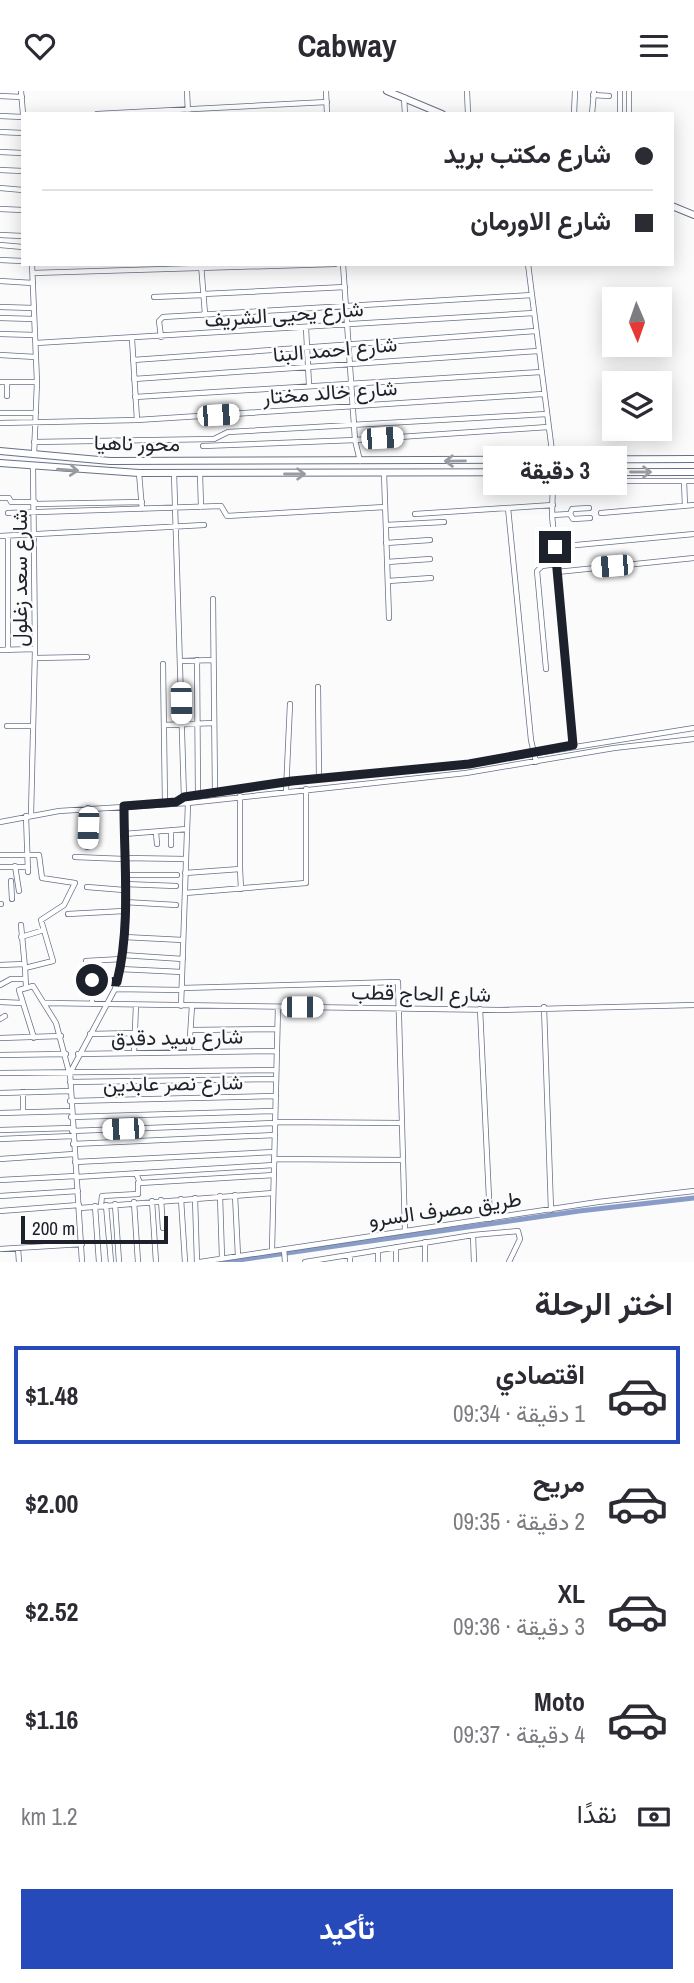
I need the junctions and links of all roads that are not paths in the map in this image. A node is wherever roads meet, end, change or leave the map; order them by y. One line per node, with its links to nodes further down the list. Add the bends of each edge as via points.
1 (187, 91): 15 (street)
2 (327, 91): 13 (street)
3 (387, 91): 12 (main road)
4 (467, 91): 19 (street)
5 (575, 91): 20 (street)
6 (620, 91): 22 (street)
7 (629, 91): 23 (street)
8 (594, 93): 11 (street); 21 (street)
9 (22, 94): 10 (street); 14 (street)
10 (0, 96)
11 (609, 96)
12 (404, 97): 17 (street); 18 (main road)
13 (327, 102): 15 (street); 16 (street)
14 (23, 112)
15 (188, 112)
16 (327, 112)
17 (405, 112)
18 (438, 112)
19 (468, 112)
20 (574, 112)
21 (592, 112)
22 (620, 112)
23 (629, 112)
24 (0, 115): 25 (street)
25 (21, 115)
26 (0, 132): 27 (street)
27 (21, 134)
28 (0, 152): 29 (street)
29 (21, 153)
30 (0, 170): 31 (street)
31 (21, 171)
32 (0, 188): 33 (street)
33 (21, 190)
34 (674, 207): 37 (main road)
35 (0, 209): 36 (street)
36 (21, 210)
37 (694, 215)
38 (0, 235): 39 (street)
39 (21, 236)
40 (0, 245): 41 (street)
41 (21, 247)
42 (0, 260): 43 (street)
43 (21, 261)
44 (33, 266): 49 (street)
45 (246, 266): 48 (street)
46 (343, 266): 52 (street)
47 (528, 266): 54 (street)
48 (201, 267): 49 (street); 53 (street)
49 (33, 274): 51 (street)
50 (0, 281): 51 (street)
51 (33, 283): 58 (street)
52 (345, 287): 53 (street); 56 (street)
53 (203, 295): 55 (street); 60 (street)
54 (531, 295): 56 (street); 59 (street)
55 (153, 297)
56 (346, 306): 60 (street); 63 (street)
57 (0, 307): 58 (street)
58 (34, 308): 62 (street)
59 (534, 313): 63 (street, شارع يحيى الشريف); 65 (street)
60 (205, 314): 68 (street, via 161,317)
61 (0, 318): 62 (street)
62 (34, 319): 67 (street)
63 (347, 325): 64 (street, شارع يحيى الشريف); 71 (street)
64 (306, 328): 68 (street, شارع يحيى الشريف); 72 (street)
65 (536, 331): 71 (street); 73 (street)
66 (0, 334): 67 (street)
67 (35, 335): 70 (street)
68 (161, 337): 69 (street, شارع يحيى الشريف)
69 (132, 339): 70 (street, شارع يحيى الشريف); 76 (street)
70 (36, 343): 75 (street)
71 (349, 344): 72 (street); 77 (street)
72 (308, 348): 76 (street); 78 (street)
73 (538, 351): 77 (street, شارع احمد البنا); 79 (street)
74 (0, 355): 75 (street)
75 (36, 356): 83 (street)
76 (134, 360): 80 (street)
77 (350, 363): 78 (street, شارع احمد البنا); 84 (street)
78 (309, 368): 80 (street, شارع احمد البنا); 85 (street)
79 (541, 372): 84 (street); 86 (street)
80 (134, 379): 88 (street)
81 (0, 382): 82 (street)
82 (7, 382): 83 (street); 87 (street)
83 (37, 382): 91 (street)
84 (352, 383): 85 (street); 89 (street)
85 (309, 385): 88 (street)
86 (543, 394): 89 (street, شارع خالد مختار); 92 (street)
87 (7, 396)
88 (135, 397): 93 (street)
89 (353, 405): 93 (street, شارع خالد مختار); 96 (street)
90 (0, 413): 91 (street)
91 (36, 414): 95 (street)
92 (546, 414): 96 (street); 97 (street)
93 (136, 420): 95 (street, شارع خالد مختار)
94 (0, 423): 95 (street, شارع خالد مختار)
95 (35, 424): 99 (street)
96 (355, 425): 98 (street); 99 (street, via 222,434 173,444)
97 (548, 427): 98 (street); 105 (street)
98 (355, 440): 100 (street); 106 (street)
99 (34, 442): 102 (street)
100 (203, 446)
101 (0, 451): 102 (main road, محور ناهيا)
102 (34, 455): 106 (main road, محور ناهيا, via 110,461); 108 (main road)
103 (694, 459): 105 (main road, محور ناهيا)
104 (524, 460): 105 (main road, محور ناهيا); 106 (main road, محور ناهيا, one-way to 106); 109 (main road)
105 (553, 460)
106 (360, 462)
107 (0, 463): 108 (main road, محور ناهيا)
108 (33, 467): 111 (main road, محور ناهيا, one-way to 111); 119 (street, شارع سعد زغلول)
109 (524, 472): 110 (main road, محور ناهيا, one-way to 110); 114 (main road, محور ناهيا)
110 (694, 472)
111 (139, 474): 112 (main road, محور ناهيا); 118 (street)
112 (174, 474): 113 (main road, محور ناهيا); 125 (street)
113 (200, 474): 114 (main road, محور ناهيا, one-way to 114); 122 (street)
114 (384, 474): 124 (street)
115 (684, 481): 116 (street); 120 (street, via 553,481); 123 (street)
116 (694, 481)
117 (0, 498): 119 (street)
118 (142, 502): 119 (street); 128 (street)
119 (35, 503): 131 (street, شارع سعد زغلول)
120 (553, 505): 126 (street); 134 (street)
121 (694, 505): 123 (street)
122 (201, 506): 124 (street, via 222,506 227,516); 125 (street)
123 (685, 506): 130 (street)
124 (384, 507): 138 (street)
125 (175, 508): 128 (street); 139 (street)
126 (508, 508): 132 (street); 177 (street)
127 (589, 508): 133 (street, via 572,509)
128 (142, 509): 131 (street)
129 (8, 513): 131 (street)
130 (601, 513)
131 (35, 514): 141 (street, شارع سعد زغلول)
132 (415, 514)
133 (570, 514): 134 (street); 135 (street, via 573,519)
134 (552, 515): 146 (street)
135 (590, 517)
136 (444, 522): 138 (street)
137 (204, 525): 139 (street)
138 (386, 525): 145 (street)
139 (176, 527): 141 (street); 163 (street)
140 (694, 534): 146 (street)
141 (35, 535): 143 (street); 156 (street, شارع سعد زغلول)
142 (0, 536): 143 (street)
143 (8, 536): 158 (street)
144 (430, 540): 145 (street)
145 (386, 543): 149 (street)
146 (555, 547): 150 (street)
147 (694, 558): 151 (street)
148 (430, 559): 149 (street)
149 (387, 562): 153 (street)
150 (557, 564): 151 (street); 165 (street, via 537,571)
151 (557, 572): 176 (street)
152 (431, 578): 153 (street)
153 (388, 581): 155 (street)
154 (213, 599): 162 (street)
155 (389, 618)
156 (35, 649): 158 (street); 160 (street, شارع سعد زغلول)
157 (0, 650): 158 (street)
158 (9, 650)
159 (87, 657): 160 (street)
160 (35, 658): 173 (street, شارع سعد زغلول)
161 (197, 660): 162 (street); 163 (street); 170 (street)
162 (213, 660): 168 (street)
163 (180, 661): 169 (street)
164 (163, 664): 171 (street)
165 (546, 669)
166 (318, 687): 179 (street)
167 (290, 704): 180 (street)
168 (214, 723): 170 (street); 183 (street)
169 (181, 724): 170 (street); 171 (street); 186 (street)
170 (198, 724): 184 (street)
171 (164, 725): 188 (street)
172 (7, 726): 173 (street)
173 (31, 726): 192 (street, شارع سعد زغلول)
174 (694, 728): 176 (street)
175 (694, 739): 178 (street, via 614,747)
176 (573, 745): 177 (street)
177 (534, 753): 178 (street); 179 (street)
178 (536, 762): 181 (street)
179 (319, 778): 180 (street)
180 (286, 782): 182 (street); 183 (street)
181 (306, 789): 182 (street); 217 (street, via 306,883)
182 (286, 791): 185 (street)
183 (215, 793): 184 (street)
184 (198, 796): 186 (street)
185 (240, 796): 189 (street); 208 (street)
186 (184, 797): 187 (street)
187 (176, 802): 188 (street); 189 (street)
188 (165, 803): 190 (street)
189 (188, 803): 194 (street)
190 (124, 806): 191 (street); 197 (street)
191 (88, 809): 192 (street); 200 (street)
192 (29, 815): 193 (street); 201 (street, شارع سعد زغلول)
193 (0, 822)
194 (187, 829): 195 (street); 205 (street)
195 (171, 830): 196 (street); 199 (street)
196 (156, 832): 197 (street); 198 (street)
197 (124, 834): 204 (street)
198 (157, 844)
199 (171, 845)
200 (87, 847)
201 (28, 855): 202 (street); 206 (street, شارع سعد زغلول, via 28,869); 226 (street, via 40,855 41,878 75,883 64,905 41,919)
202 (0, 856)
203 (75, 857): 204 (street)
204 (124, 858): 205 (street); 210 (street)
205 (186, 859): 209 (street)
206 (15, 866): 207 (street); 213 (street)
207 (0, 867)
208 (240, 869): 209 (street); 217 (street)
209 (186, 873): 219 (street)
210 (124, 875): 211 (street); 216 (street)
211 (177, 875)
212 (4, 880): 213 (street)
213 (14, 881): 218 (street); 220 (street)
214 (176, 886): 216 (street)
215 (87, 887): 216 (street)
216 (124, 887): 221 (street)
217 (241, 889): 219 (street)
218 (19, 891)
219 (185, 893): 229 (street)
220 (12, 899)
221 (124, 902): 222 (street); 223 (street)
222 (176, 905)
223 (124, 911): 224 (street); 228 (street)
224 (68, 914)
225 (21, 925): 227 (street)
226 (44, 930): 227 (street); 234 (street, via 53,962)
227 (22, 937): 234 (street)
228 (124, 937): 229 (street); 230 (street)
229 (183, 940): 231 (street)
230 (122, 957): 231 (street); 232 (street); 235 (street)
231 (183, 959): 236 (street)
232 (86, 961)
233 (0, 965): 234 (street)
234 (24, 966): 237 (street)
235 (120, 969): 236 (street); 240 (street)
236 (182, 972): 244 (street)
237 (25, 979): 241 (street); 242 (street)
238 (83, 979): 239 (street)
239 (92, 980): 240 (street); 248 (street)
240 (117, 982): 243 (street)
241 (0, 985)
242 (26, 987): 246 (street, via 19,990); 247 (street, via 36,987)
243 (115, 989): 244 (street); 249 (street)
244 (182, 989): 252 (street); 256 (street, via 393,981 398,986)
245 (0, 1002): 246 (street)
246 (22, 1003): 264 (street)
247 (45, 1003): 248 (street, شارع الحاج قطب); 262 (street)
248 (92, 1004): 249 (street, شارع الحاج قطب)
249 (106, 1005): 250 (street, شارع الحاج قطب); 261 (street)
250 (136, 1005): 252 (street, شارع الحاج قطب); 260 (street)
251 (694, 1005): 255 (street, شارع الحاج قطب)
252 (181, 1006): 253 (street, شارع الحاج قطب)
253 (192, 1006): 254 (street, شارع الحاج قطب); 259 (street)
254 (278, 1007): 256 (street, شارع الحاج قطب); 258 (street)
255 (544, 1007): 257 (street, شارع الحاج قطب); 317 (street)
256 (399, 1008): 257 (street, شارع الحاج قطب); 286 (street)
257 (480, 1009): 319 (street)
258 (277, 1029): 259 (street); 265 (street)
259 (191, 1031): 266 (street)
260 (135, 1033): 261 (street); 267 (street)
261 (90, 1034): 270 (street)
262 (61, 1036): 264 (street); 268 (street)
263 (0, 1038): 264 (street)
264 (34, 1038)
265 (277, 1051): 266 (street, شارع سيد دقدق); 271 (street)
266 (189, 1052): 267 (street, شارع سيد دقدق)
267 (134, 1053): 270 (street, شارع سيد دقدق)
268 (66, 1054): 269 (street); 273 (street)
269 (0, 1055)
270 (78, 1055): 273 (street)
271 (276, 1070): 273 (street); 274 (street)
272 (0, 1073): 273 (street)
273 (70, 1073): 275 (street)
274 (276, 1079): 275 (street); 279 (street)
275 (70, 1083): 276 (street)
276 (70, 1091): 277 (street); 280 (street)
277 (23, 1092): 278 (street); 282 (street)
278 (0, 1093)
279 (276, 1096): 280 (street, شارع نصر عابدين); 281 (street)
280 (70, 1101): 284 (street)
281 (275, 1111): 284 (street); 285 (street)
282 (23, 1112): 283 (street); 284 (street)
283 (0, 1113)
284 (71, 1114): 288 (street)
285 (275, 1122): 286 (street); 288 (street); 289 (street)
286 (401, 1123): 295 (street)
287 (0, 1130): 288 (street)
288 (72, 1131): 290 (street); 291 (street)
289 (275, 1135): 291 (street); 292 (street)
290 (0, 1139)
291 (73, 1144): 293 (street)
292 (274, 1152): 296 (street); 297 (street)
293 (74, 1154): 294 (street); 296 (street)
294 (0, 1159)
295 (402, 1160): 297 (street); 321 (street)
296 (75, 1162): 300 (street)
297 (274, 1162): 298 (street); 299 (street)
298 (136, 1174): 300 (street); 302 (street)
299 (274, 1175): 302 (street); 305 (street)
300 (76, 1177): 301 (street); 304 (street)
301 (0, 1180)
302 (138, 1183): 316 (street, via 138,1194 102,1196)
303 (694, 1191): 317 (street, طريق مصرف السرو)
304 (78, 1192): 307 (street); 315 (street)
305 (273, 1193): 306 (street); 329 (street)
306 (236, 1195): 308 (street); 332 (street)
307 (0, 1196)
308 (220, 1196): 309 (street); 333 (street)
309 (195, 1198): 310 (street); 343 (street)
310 (181, 1199): 312 (street); 342 (street)
311 (152, 1201): 312 (street); 313 (street); 341 (street)
312 (161, 1201): 320 (street)
313 (134, 1202): 314 (street); 340 (street)
314 (115, 1204): 316 (street); 339 (street)
315 (79, 1206): 316 (street); 318 (street); 324 (street)
316 (101, 1206): 337 (street); 338 (street)
317 (551, 1210): 319 (street, طريق مصرف السرو)
318 (0, 1211)
319 (490, 1219): 321 (street, طريق مصرف السرو)
320 (163, 1228)
321 (405, 1231): 327 (street, طريق مصرف السرو)
322 (473, 1235): 323 (street, طريق مصرف السرو); 350 (street); 351 (street, طريق مصرف السرو, via 518,1231 520,1239)
323 (425, 1243): 325 (street, طريق مصرف السرو); 349 (street)
324 (82, 1244): 326 (street); 336 (street)
325 (396, 1247): 330 (street, طريق مصرف السرو); 348 (street)
326 (18, 1248): 328 (street); 335 (street)
327 (284, 1248): 329 (street, طريق مصرف السرو); 344 (street)
328 (0, 1249)
329 (272, 1250): 332 (street, طريق مصرف السرو)
330 (379, 1250): 331 (street, طريق مصرف السرو); 347 (street)
331 (350, 1255): 334 (street, طريق مصرف السرو); 346 (street)
332 (237, 1256): 333 (street, طريق مصرف السرو)
333 (222, 1258): 343 (street, طريق مصرف السرو)
334 (327, 1260): 345 (street, طريق مصرف السرو)
335 (19, 1262)
336 (82, 1262)
337 (99, 1262)
338 (111, 1262)
339 (119, 1262)
340 (138, 1262)
341 (156, 1262)
342 (185, 1262)
343 (199, 1262)
344 (285, 1262)
345 (305, 1262)
346 (350, 1262)
347 (379, 1262)
348 (396, 1262)
349 (425, 1262)
350 (474, 1262)
351 (509, 1262)

